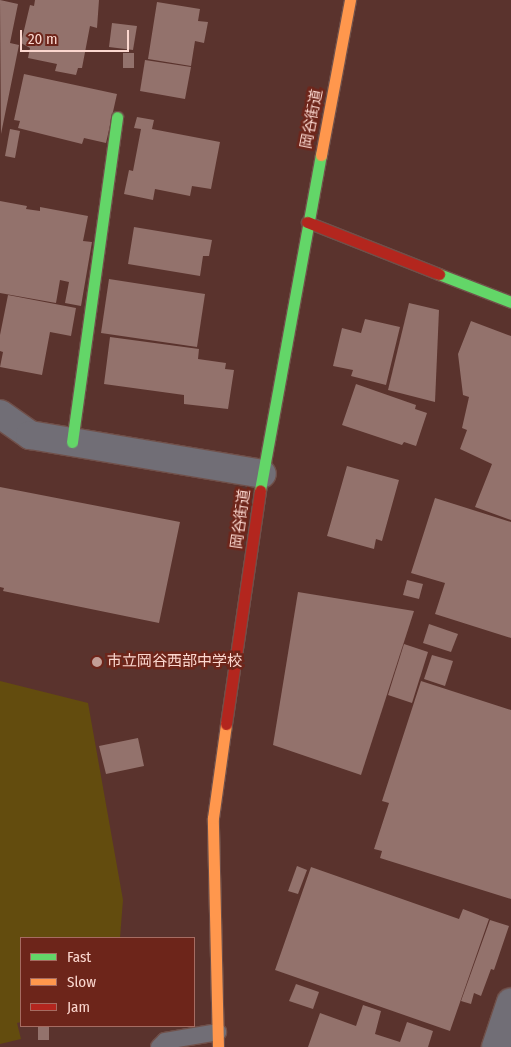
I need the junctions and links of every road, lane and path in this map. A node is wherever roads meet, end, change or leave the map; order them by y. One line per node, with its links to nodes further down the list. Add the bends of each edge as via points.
1 (350, 0): 3 (main road, 岡谷街道)
2 (117, 117): 6 (main road)
3 (307, 222): 4 (main road); 7 (main road, 岡谷街道, via 279,396)
4 (511, 302)
5 (0, 414): 6 (street, via 30,435)
6 (72, 442): 7 (street)
7 (262, 474): 9 (main road, 岡谷街道, via 213,818)
8 (511, 1002): 11 (street)
9 (218, 1040): 10 (lane, via 165,1041)
10 (159, 1047)
11 (496, 1047)

